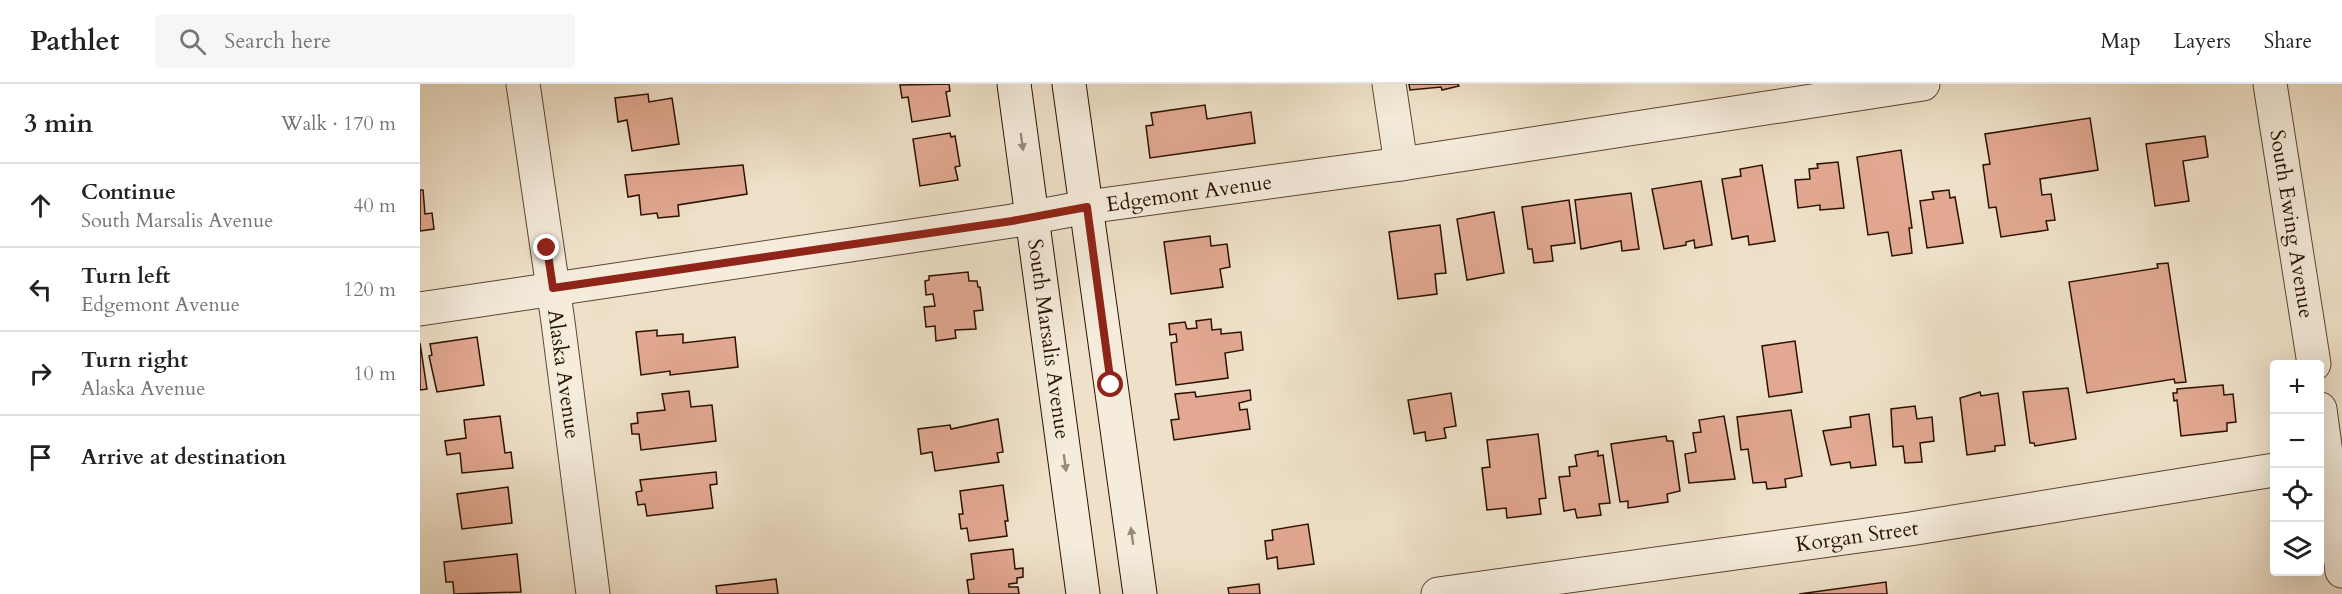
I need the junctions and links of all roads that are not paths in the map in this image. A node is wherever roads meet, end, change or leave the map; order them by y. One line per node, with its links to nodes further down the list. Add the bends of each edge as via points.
1 (522, 84): 10 (street, Alaska Avenue)
2 (1014, 84): 9 (street, South Marsalis Avenue, one-way to 9)
3 (1069, 84): 8 (street)
4 (1389, 84): 7 (street)
5 (1923, 84): 7 (street, Edgemont Avenue)
6 (2270, 84): 12 (street, South Ewing Avenue)
7 (1401, 164): 8 (street, Edgemont Avenue)
8 (1087, 207): 9 (street, Edgemont Avenue); 18 (street, one-way to 8)
9 (1032, 218): 10 (street, Edgemont Avenue); 17 (street, South Marsalis Avenue, one-way to 17)
10 (553, 288): 11 (street, Edgemont Avenue); 16 (street, Alaska Avenue)
11 (420, 309)
12 (2313, 360)
13 (2324, 468): 15 (street)
14 (2270, 471): 19 (street, Korgan Street, via 1910,529)
15 (2342, 571)
16 (593, 594)
17 (1083, 594)
18 (1140, 594)
19 (1438, 594)

